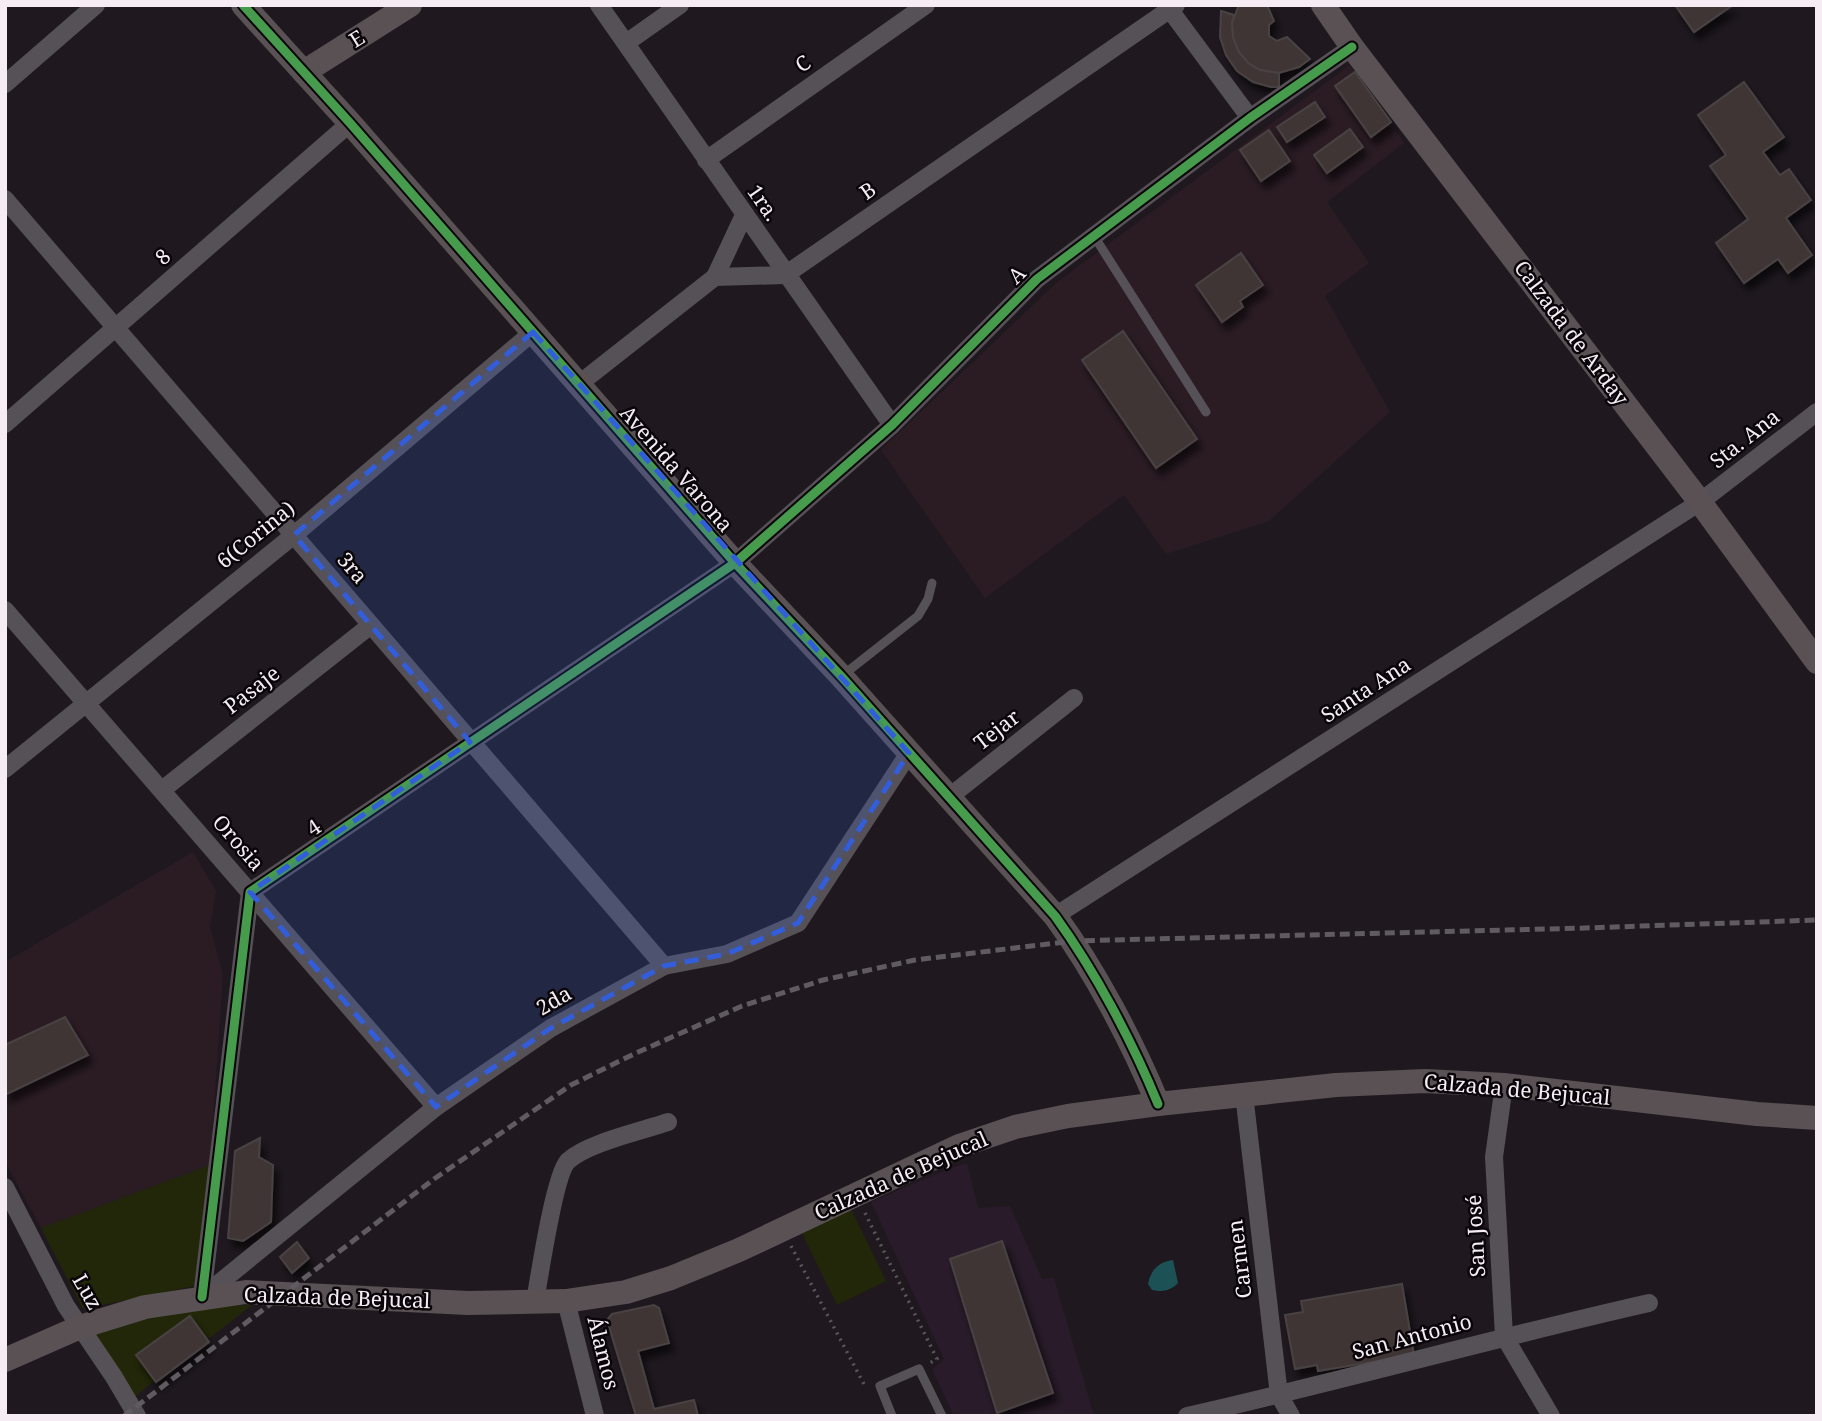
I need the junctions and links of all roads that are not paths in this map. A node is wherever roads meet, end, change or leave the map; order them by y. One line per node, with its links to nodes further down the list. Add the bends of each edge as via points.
1 (96, 5): 12 (street)
2 (243, 5): 11 (street, Avenida Varona)
3 (410, 5): 11 (street, E)
4 (599, 5): 9 (street, 1ra.)
5 (680, 5): 9 (street)
6 (926, 5): 15 (street, C)
7 (1324, 5): 10 (street, Calzada de Arday)
8 (1173, 7): 13 (street); 19 (street, B)
9 (626, 43): 15 (street, 1ra.)
10 (1352, 47): 13 (street, A); 28 (street, Calzada de Arday)
11 (304, 72): 14 (street, Avenida Varona)
12 (5, 84)
13 (1250, 118): 18 (street, A)
14 (350, 123): 21 (street, 8); 22 (street, Avenida Varona)
15 (706, 160): 17 (street, 1ra.)
16 (5, 199): 21 (street, 3ra)
17 (744, 215): 19 (street, 1ra.); 20 (street)
18 (1094, 236): 24 (lane); 27 (street, A, via 1037,279)
19 (785, 275): 20 (street); 27 (street, 1ra.)
20 (715, 277): 23 (street)
21 (116, 328): 26 (street, 8); 29 (street, 3ra)
22 (533, 332): 23 (street, Avenida Varona); 29 (street, 6(Corina))
23 (579, 384): 30 (street, Avenida Varona)
24 (1206, 412)
25 (1817, 412): 28 (street, Sta. Ana)
26 (5, 424)
27 (891, 425): 30 (street, A)
28 (1700, 502): 34 (street, Calzada de Arday); 44 (street, Santa Ana)
29 (294, 535): 33 (street, 3ra); 37 (street, 6(Corina))
30 (735, 563): 35 (street, Avenida Varona); 38 (street, 4)
31 (932, 583): 35 (lane, via 918,616)
32 (5, 610): 37 (street, Orosia)
33 (371, 625): 38 (street, 3ra); 41 (street, Pasaje)
34 (1817, 662)
35 (841, 676): 39 (street, Avenida Varona)
36 (1074, 698): 42 (street, Tejar)
37 (85, 702): 40 (street, 6(Corina)); 41 (street, Orosia)
38 (470, 743): 43 (street, 4); 45 (street, 3ra)
39 (909, 753): 42 (street, Avenida Varona); 45 (street, 2da, via 798,923 727,954)
40 (5, 769)
41 (162, 790): 43 (street, Orosia)
42 (948, 798): 44 (street, Avenida Varona)
43 (250, 892): 49 (street, Orosia); 53 (street)
44 (1055, 916): 48 (street, Avenida Varona, via 1136,1054)
45 (664, 966): 49 (street, 2da, via 551,1028)
46 (1504, 1084): 47 (street, Calzada de Bejucal, via 1425,1081); 50 (street, Calzada de Bejucal); 58 (street, San José, via 1494,1157)
47 (1244, 1094): 48 (street, Calzada de Bejucal); 60 (street, Carmen)
48 (1158, 1104): 54 (street, Calzada de Bejucal, via 1015,1127 959,1146 671,1278 626,1292)
49 (436, 1107): 53 (street, 2da)
50 (1817, 1118)
51 (668, 1122): 55 (street, via 579,1152 565,1163)
52 (5, 1187): 57 (street, Luz)
53 (202, 1297): 55 (street, Calzada de Bejucal, via 246,1292); 57 (street, Calzada de Bejucal, via 145,1307)
54 (566, 1301): 55 (street, Calzada de Bejucal); 62 (street, Álamos)
55 (535, 1302)
56 (1649, 1303): 58 (street, San Antonio)
57 (80, 1327): 59 (street, Calzada de Bejucal); 61 (street, Luz)
58 (1504, 1336): 60 (street, San Antonio); 67 (street, San José)
59 (5, 1360)
60 (1279, 1395): 65 (street, San Antonio); 66 (street, Carmen)
61 (137, 1416)
62 (596, 1416)
63 (892, 1416): 64 (lane, via 880,1387 919,1369)
64 (942, 1416)
65 (1187, 1416)
66 (1291, 1416)
67 (1551, 1416)

